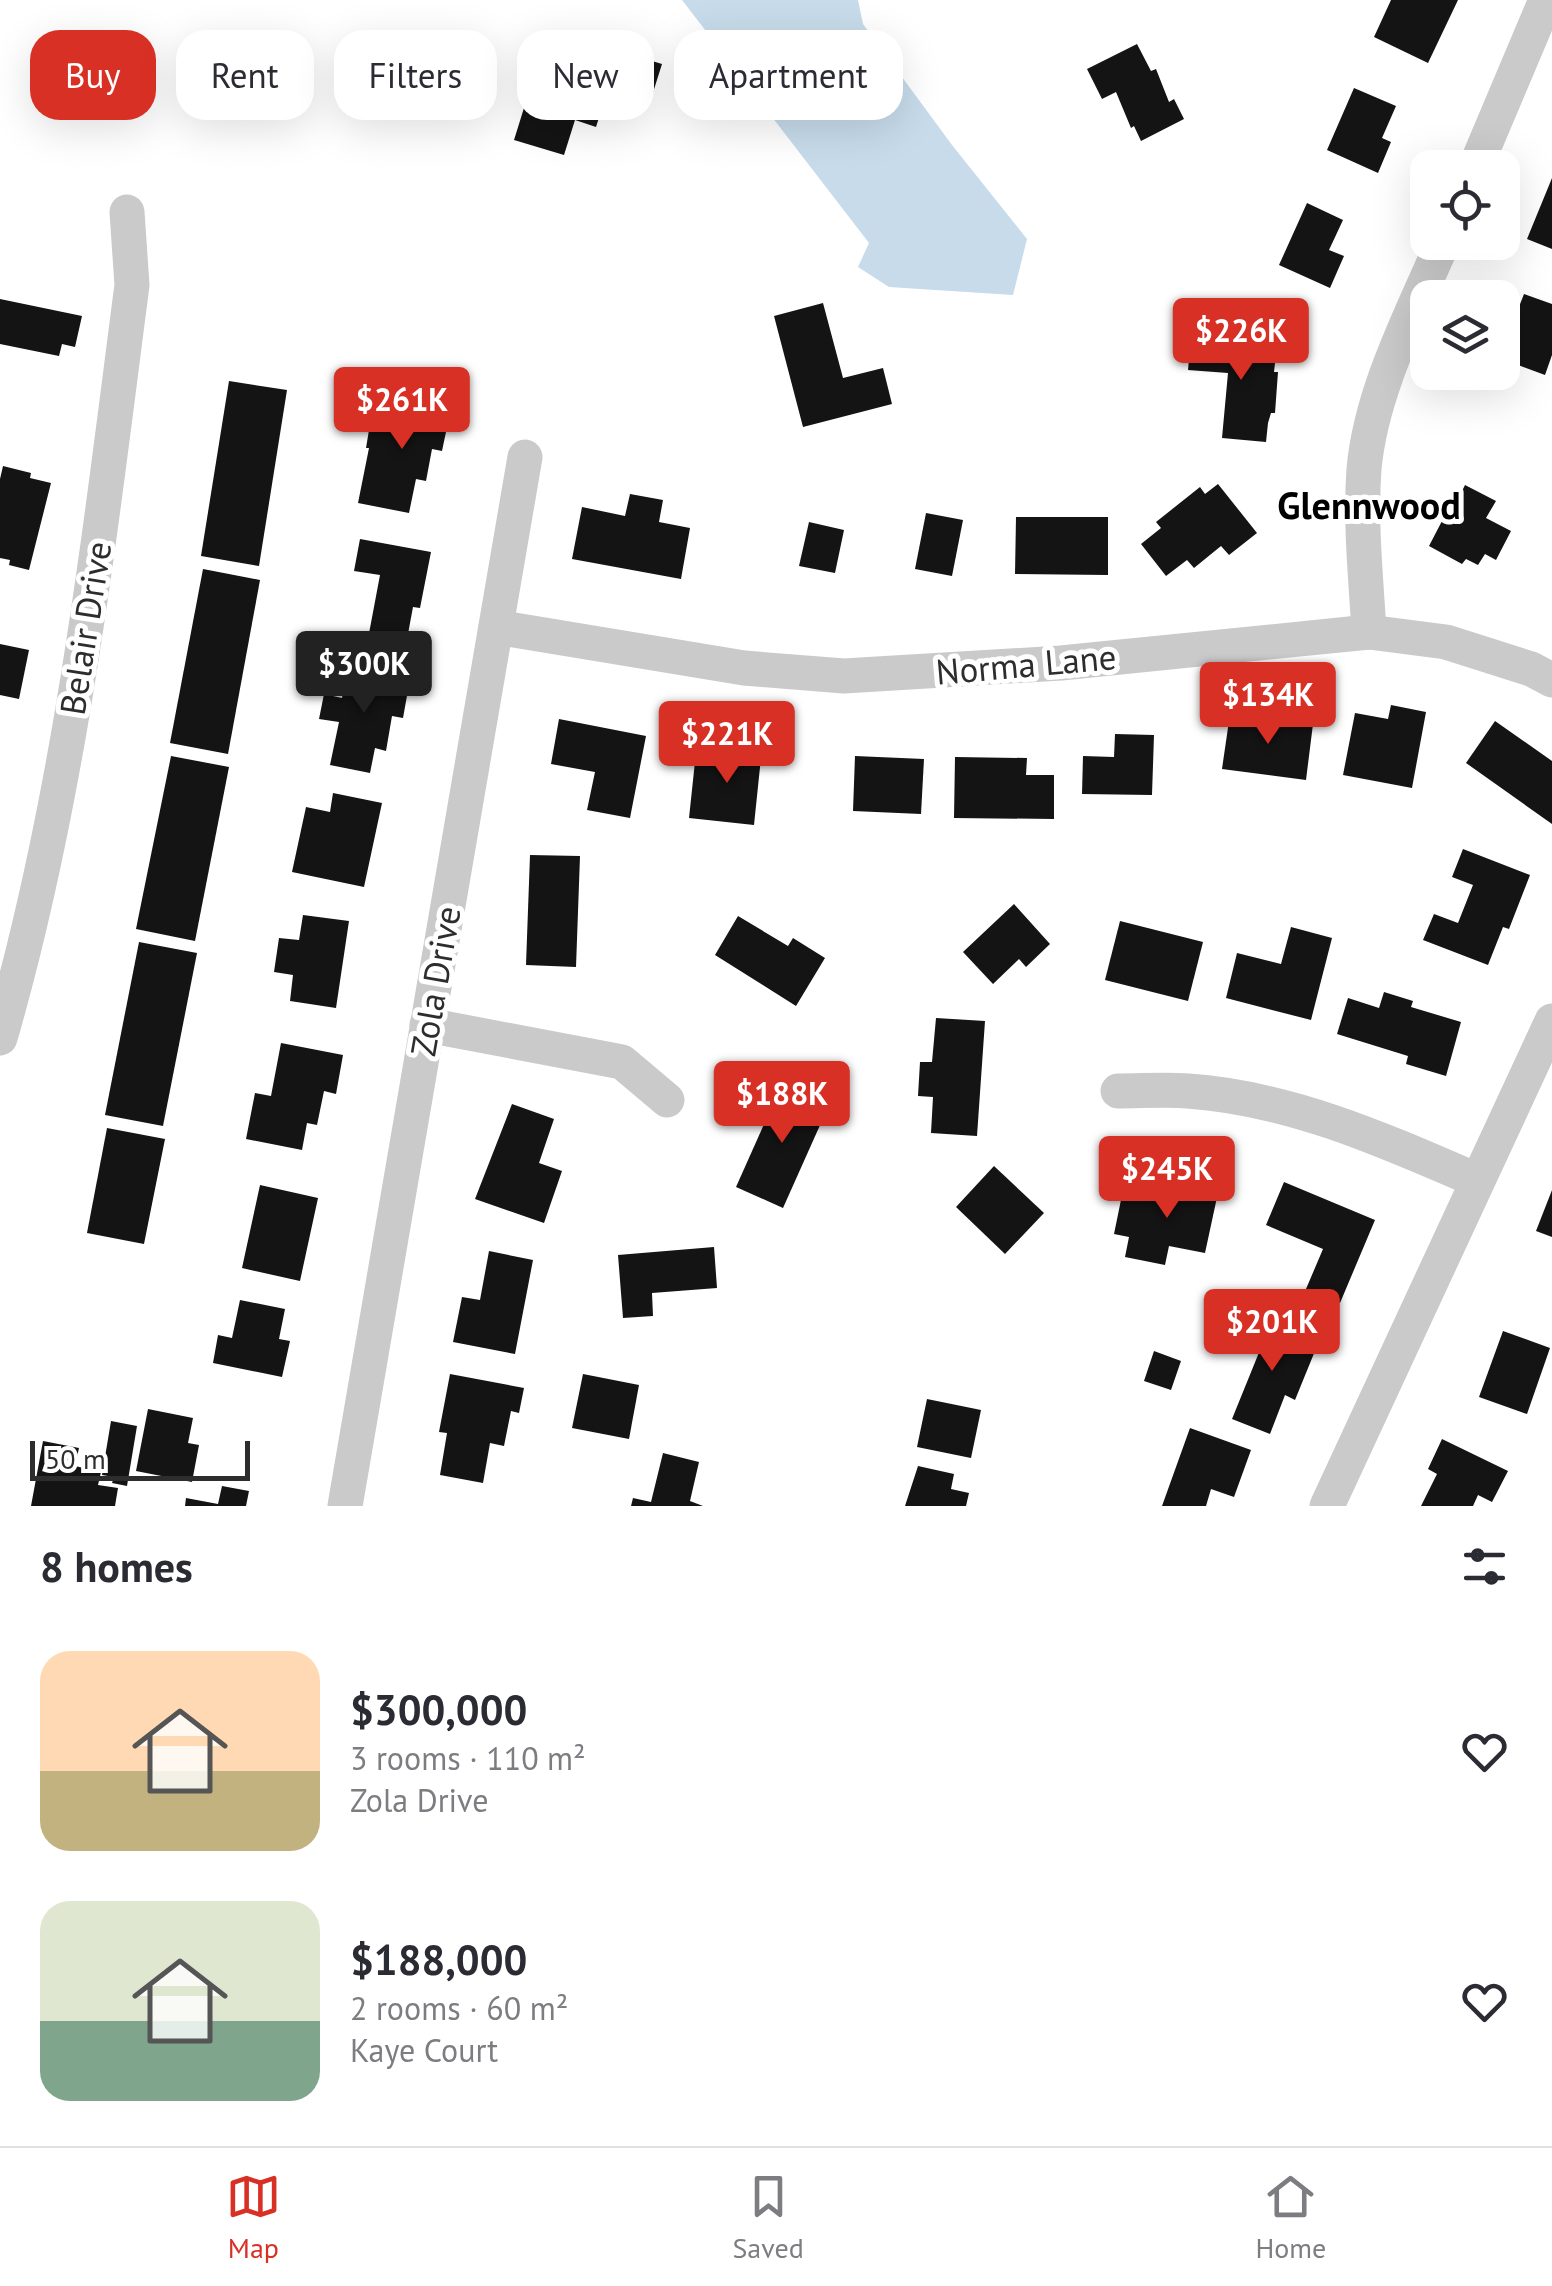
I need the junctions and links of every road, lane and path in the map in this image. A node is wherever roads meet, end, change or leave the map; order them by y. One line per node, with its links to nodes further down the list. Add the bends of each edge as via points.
1 (1546, 0): 2 (street)
2 (1483, 150)
3 (127, 212): 11 (street, Belair Drive, via 132,285 63,774)
4 (1436, 260): 7 (street, via 1381,393 1364,467)
5 (525, 457): 6 (street, Zola Drive)
6 (496, 627): 7 (street, Norma Lane, via 744,668 844,676 1043,665); 10 (street, Zola Drive)
7 (1369, 632): 8 (street, Norma Lane, via 1446,642)
8 (1552, 680)
9 (1552, 1021): 14 (street)
10 (427, 1025): 13 (street, via 622,1062); 15 (street, Zola Drive)
11 (0, 1038)
12 (1118, 1091): 14 (street, via 1190,1091 1277,1105 1362,1130)
13 (668, 1100)
14 (1476, 1180): 16 (street)
15 (345, 1506)
16 (1327, 1506)

